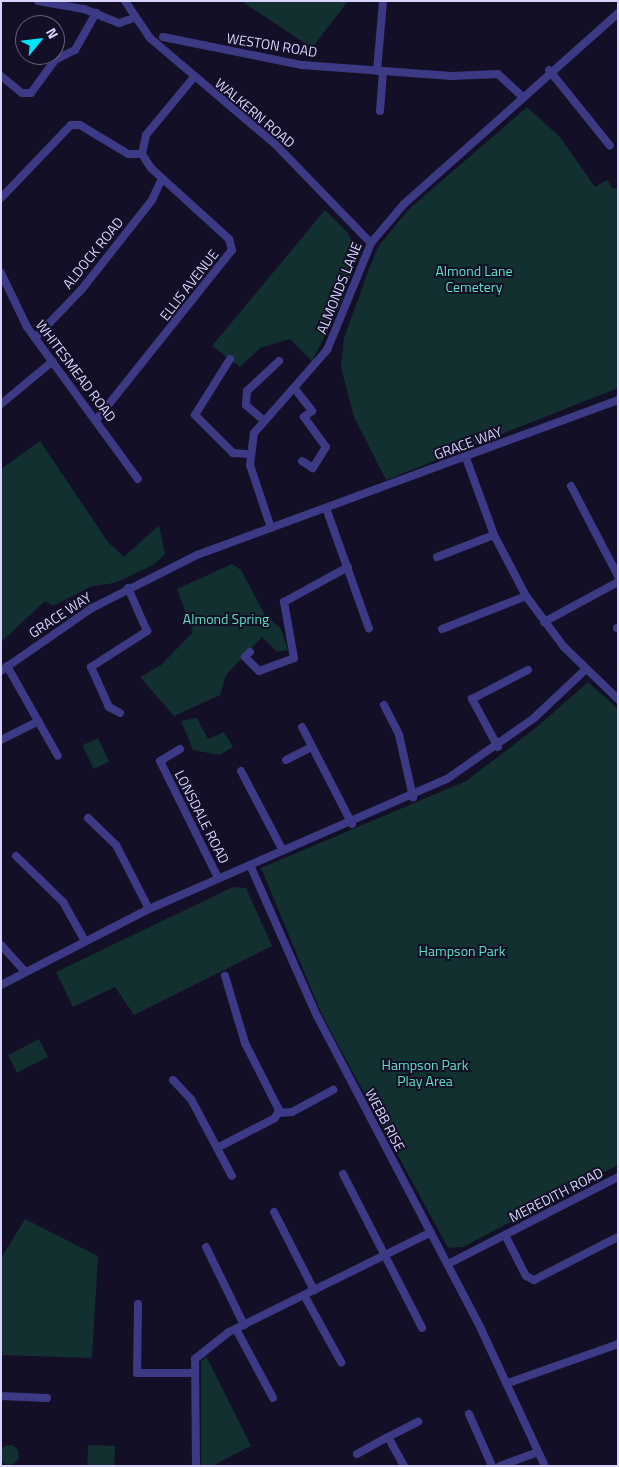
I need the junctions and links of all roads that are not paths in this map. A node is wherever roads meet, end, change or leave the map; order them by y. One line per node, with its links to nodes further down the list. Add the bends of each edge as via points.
1 (38, 1): 4 (street)
2 (125, 1): 6 (street, WALKERN ROAD)
3 (383, 1): 9 (street)
4 (96, 13): 6 (street, via 119,23); 10 (street, via 76,50 55,60 31,93 22,93)
5 (618, 13): 8 (street, ALMONDS LANE)
6 (134, 18): 11 (street, WALKERN ROAD, via 150,38)
7 (163, 37): 9 (street, WESTON ROAD, via 275,61)
8 (549, 70): 12 (street, ALMONDS LANE); 14 (street)
9 (380, 71): 12 (street, WESTON ROAD, via 498,74); 13 (street)
10 (1, 76)
11 (194, 77): 15 (street, via 146,135); 18 (street, WALKERN ROAD, via 287,156 349,225)
12 (522, 96): 18 (street, ALMONDS LANE, via 404,204)
13 (380, 112)
14 (610, 146)
15 (142, 154): 16 (street, ELLIS AVENUE); 17 (street, via 128,154 80,124 71,125)
16 (162, 179): 20 (street, ALDOCK ROAD, via 152,200 82,289); 27 (street, ELLIS AVENUE, via 229,239 232,250)
17 (1, 198)
18 (371, 243): 24 (street, ALMONDS LANE, via 327,350)
19 (1, 273): 20 (street, WHITESMEAD ROAD)
20 (35, 338): 22 (street, WHITESMEAD ROAD)
21 (230, 359): 29 (street, via 195,415 233,452)
22 (53, 361): 26 (street); 27 (street, WHITESMEAD ROAD)
23 (279, 361): 28 (street, via 247,391 246,405)
24 (296, 390): 28 (street, ALMONDS LANE); 31 (street, via 312,411 304,417 326,447 313,468)
25 (618, 400): 30 (street, GRACE WAY)
26 (1, 404)
27 (97, 419): 32 (street, WHITESMEAD ROAD)
28 (262, 419): 29 (street, ALMONDS LANE)
29 (249, 454): 35 (street)
30 (466, 458): 34 (street, GRACE WAY); 36 (street)
31 (302, 461)
32 (138, 479)
33 (571, 486): 39 (street)
34 (326, 508): 35 (street, GRACE WAY); 38 (street)
35 (271, 528): 41 (street, GRACE WAY)
36 (494, 535): 37 (street); 42 (street)
37 (437, 558)
38 (348, 567): 44 (street); 46 (street, via 284,602 294,658 259,671)
39 (618, 576)
40 (618, 582): 43 (street)
41 (128, 588): 47 (street, GRACE WAY); 52 (street, via 147,632 90,667 109,707)
42 (526, 596): 43 (street); 45 (street)
43 (544, 622): 49 (street)
44 (369, 629)
45 (442, 629)
46 (245, 657)
47 (4, 669): 53 (street, GRACE WAY)
48 (528, 670): 57 (street, via 472,699)
49 (585, 670): 50 (street); 57 (street, LONSDALE ROAD)
50 (618, 699)
51 (384, 705): 62 (street, via 399,735)
52 (120, 713)
53 (39, 721): 55 (street); 59 (street, GRACE WAY)
54 (302, 728): 56 (street)
55 (1, 740)
56 (312, 747): 60 (street); 64 (street)
57 (498, 747): 62 (street, LONSDALE ROAD)
58 (180, 749): 68 (street, LONSDALE ROAD, via 160,761)
59 (58, 756)
60 (286, 760)
61 (242, 771): 65 (street)
62 (413, 797): 64 (street, LONSDALE ROAD)
63 (88, 818): 69 (street, via 116,844)
64 (352, 824): 65 (street, LONSDALE ROAD)
65 (283, 851): 67 (street, LONSDALE ROAD)
66 (16, 856): 70 (street, via 63,902)
67 (250, 864): 68 (street, LONSDALE ROAD); 83 (street, WEBB RISE, via 317,1016)
68 (218, 878): 69 (street, LONSDALE ROAD)
69 (149, 909): 70 (street, LONSDALE ROAD)
70 (85, 941): 72 (street, LONSDALE ROAD)
71 (1, 945): 72 (street)
72 (25, 972): 74 (street, LONSDALE ROAD)
73 (225, 976): 77 (street, via 245,1043)
74 (1, 985)
75 (173, 1080): 78 (street, via 189,1096)
76 (333, 1090): 77 (street, via 292,1112)
77 (279, 1113): 78 (street)
78 (217, 1148): 80 (street)
79 (343, 1174): 87 (street)
80 (232, 1176)
81 (618, 1178): 84 (street, MEREDITH ROAD)
82 (274, 1212): 89 (street)
83 (431, 1232): 87 (street); 88 (street, WEBB RISE)
84 (505, 1235): 85 (street, MEREDITH ROAD, via 526,1276 534,1280); 88 (street, MEREDITH ROAD)
85 (618, 1237)
86 (206, 1247): 92 (street)
87 (385, 1255): 89 (street); 93 (street)
88 (448, 1264): 97 (street, WEBB RISE)
89 (314, 1290): 90 (street)
90 (304, 1295): 92 (street); 95 (street)
91 (138, 1304): 96 (street, via 137,1373)
92 (240, 1327): 96 (street, via 214,1340 195,1359); 100 (street)
93 (422, 1328)
94 (618, 1344): 97 (street)
95 (341, 1362)
96 (195, 1373): 106 (street)
97 (508, 1383): 104 (street, WEBB RISE)
98 (1, 1396): 99 (street)
99 (47, 1398)
100 (273, 1398)
101 (469, 1414): 108 (street)
102 (418, 1422): 103 (street)
103 (388, 1438): 105 (street); 107 (street)
104 (538, 1452): 109 (street); 110 (street, WEBB RISE)
105 (357, 1454)
106 (196, 1466)
107 (404, 1466)
108 (492, 1466)
109 (500, 1466)
110 (545, 1466)

